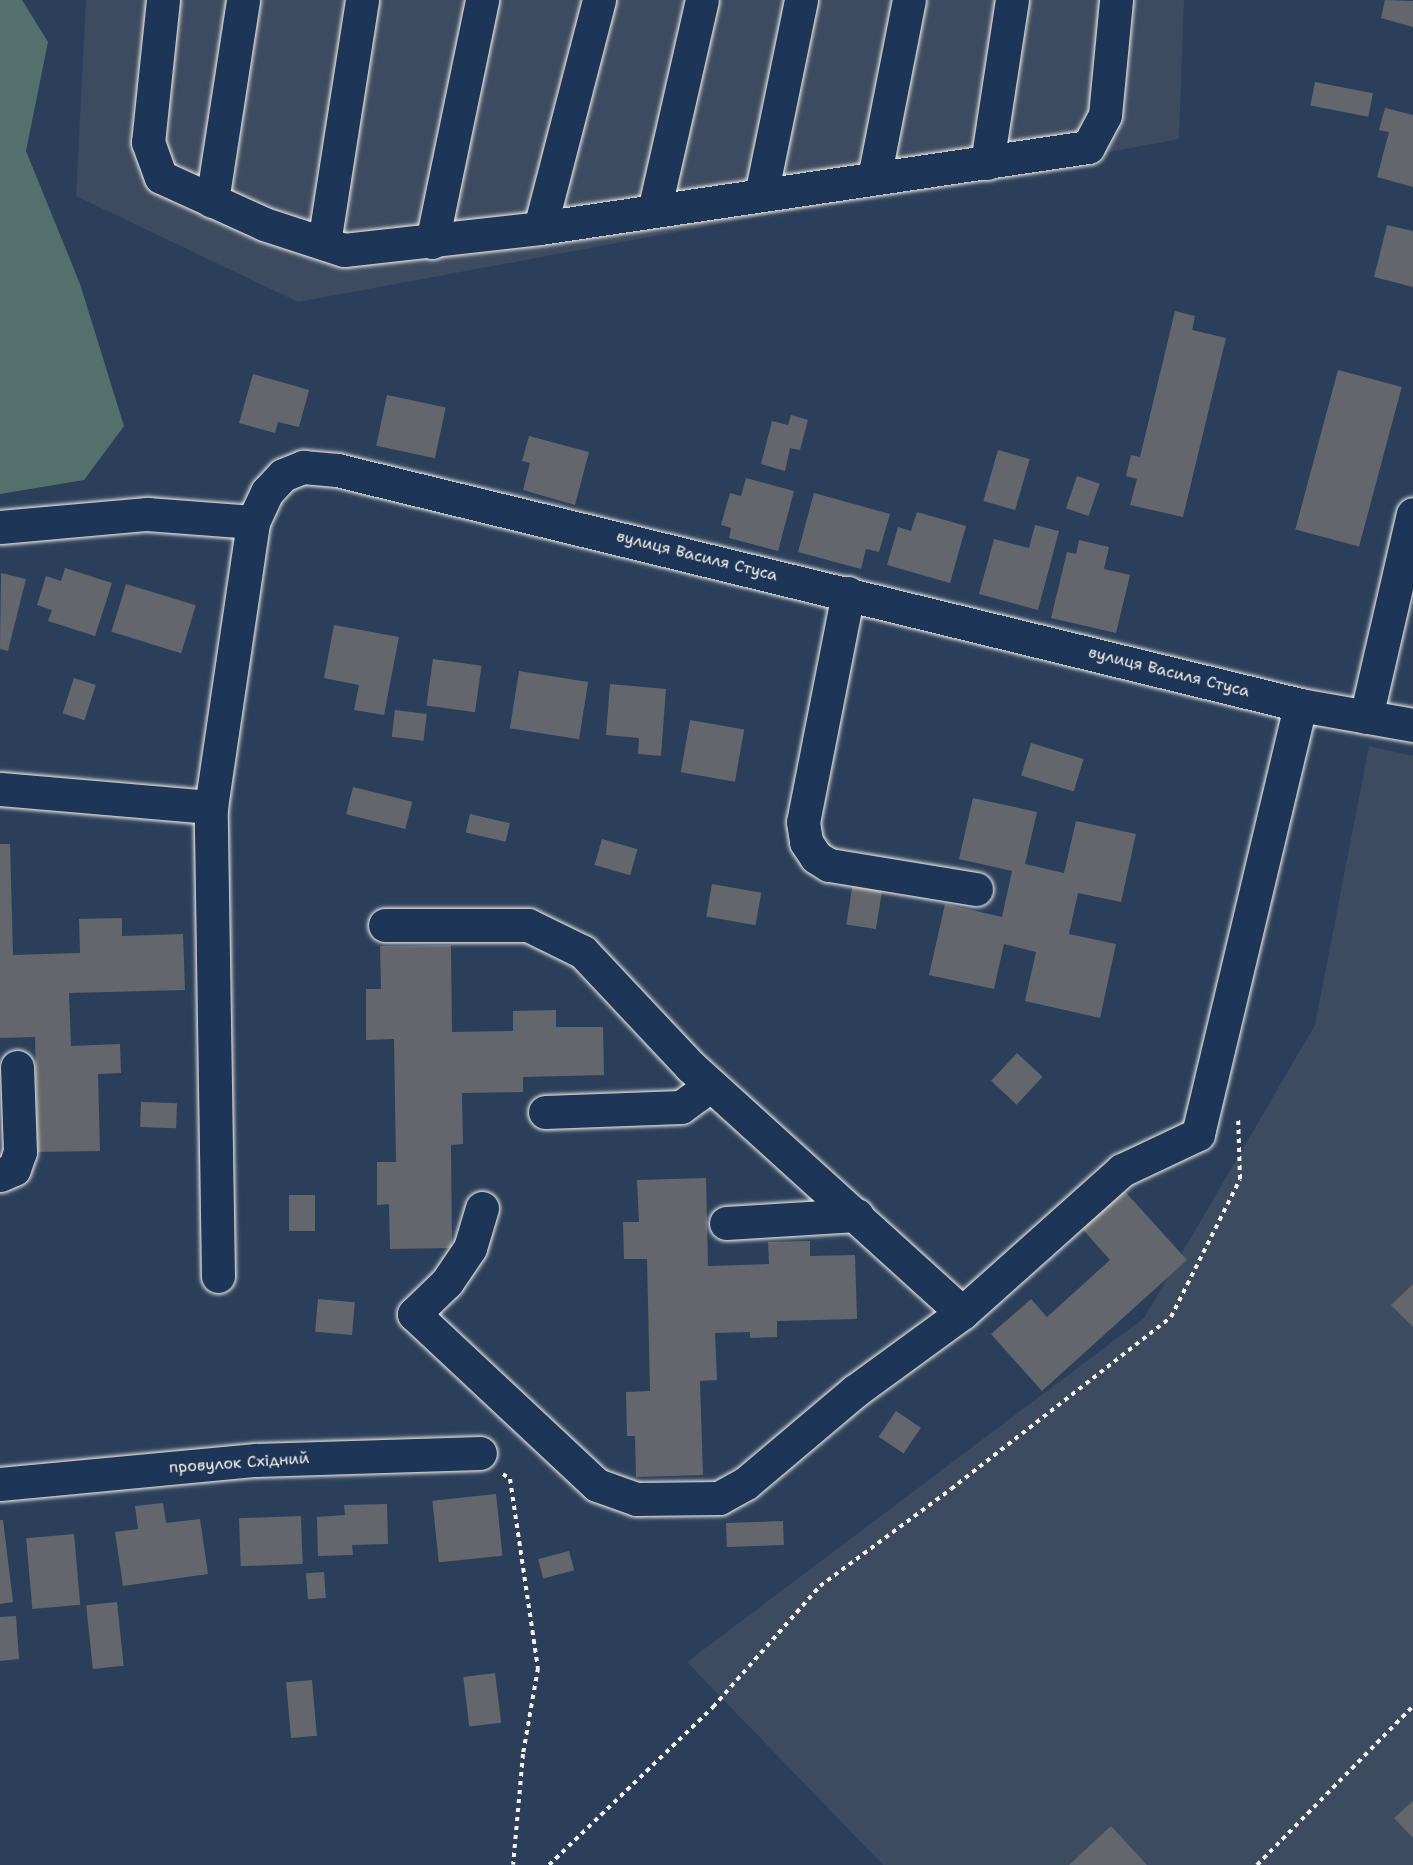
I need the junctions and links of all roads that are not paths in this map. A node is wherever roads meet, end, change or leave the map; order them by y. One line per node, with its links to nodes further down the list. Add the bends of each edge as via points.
1 (163, 0): 14 (street, via 147,142 161,177)
2 (243, 0): 14 (street)
3 (362, 0): 18 (street)
4 (482, 0): 17 (street)
5 (599, 0): 16 (street)
6 (702, 0): 15 (street)
7 (801, 0): 13 (street)
8 (909, 0): 12 (street)
9 (1012, 0): 11 (street)
10 (1116, 0): 11 (street, via 1105,115 1088,147)
11 (987, 163): 12 (street)
12 (874, 178): 13 (street)
13 (761, 195): 15 (street)
14 (212, 201): 18 (street, via 264,224)
15 (654, 211): 16 (street)
16 (540, 228): 17 (street)
17 (432, 242): 18 (street, via 344,250)
18 (324, 243)
19 (1413, 514): 24 (street)
20 (253, 522): 21 (street, via 147,514); 22 (street, вулиця Василя Стуса, via 267,492 284,475 303,467 337,470); 27 (street, вулиця Василя Стуса)
21 (0, 527)
22 (848, 593): 23 (street, вулиця Василя Стуса); 28 (street, via 803,822 806,842 816,857 829,865)
23 (1300, 705): 24 (street, вулиця Василя Стуса); 38 (street, via 1198,1134 1122,1170)
24 (1366, 717): 25 (street, вулиця Василя Стуса)
25 (1413, 726)
26 (0, 789): 27 (street)
27 (211, 807): 37 (street, вулиця Василя Стуса)
28 (976, 889)
29 (385, 925): 31 (street, via 528,925 583,952)
30 (17, 1067): 33 (street, via 20,1152 14,1169)
31 (711, 1085): 32 (street, via 681,1107); 35 (street)
32 (545, 1112)
33 (0, 1175)
34 (482, 1208): 38 (street, via 471,1248 447,1282 414,1314 597,1485 636,1499 719,1498 746,1483 855,1391)
35 (857, 1215): 36 (street); 38 (street)
36 (726, 1223)
37 (218, 1276)
38 (962, 1312)
39 (480, 1453): 40 (street, провулок Східний, via 256,1460)
40 (0, 1484)

